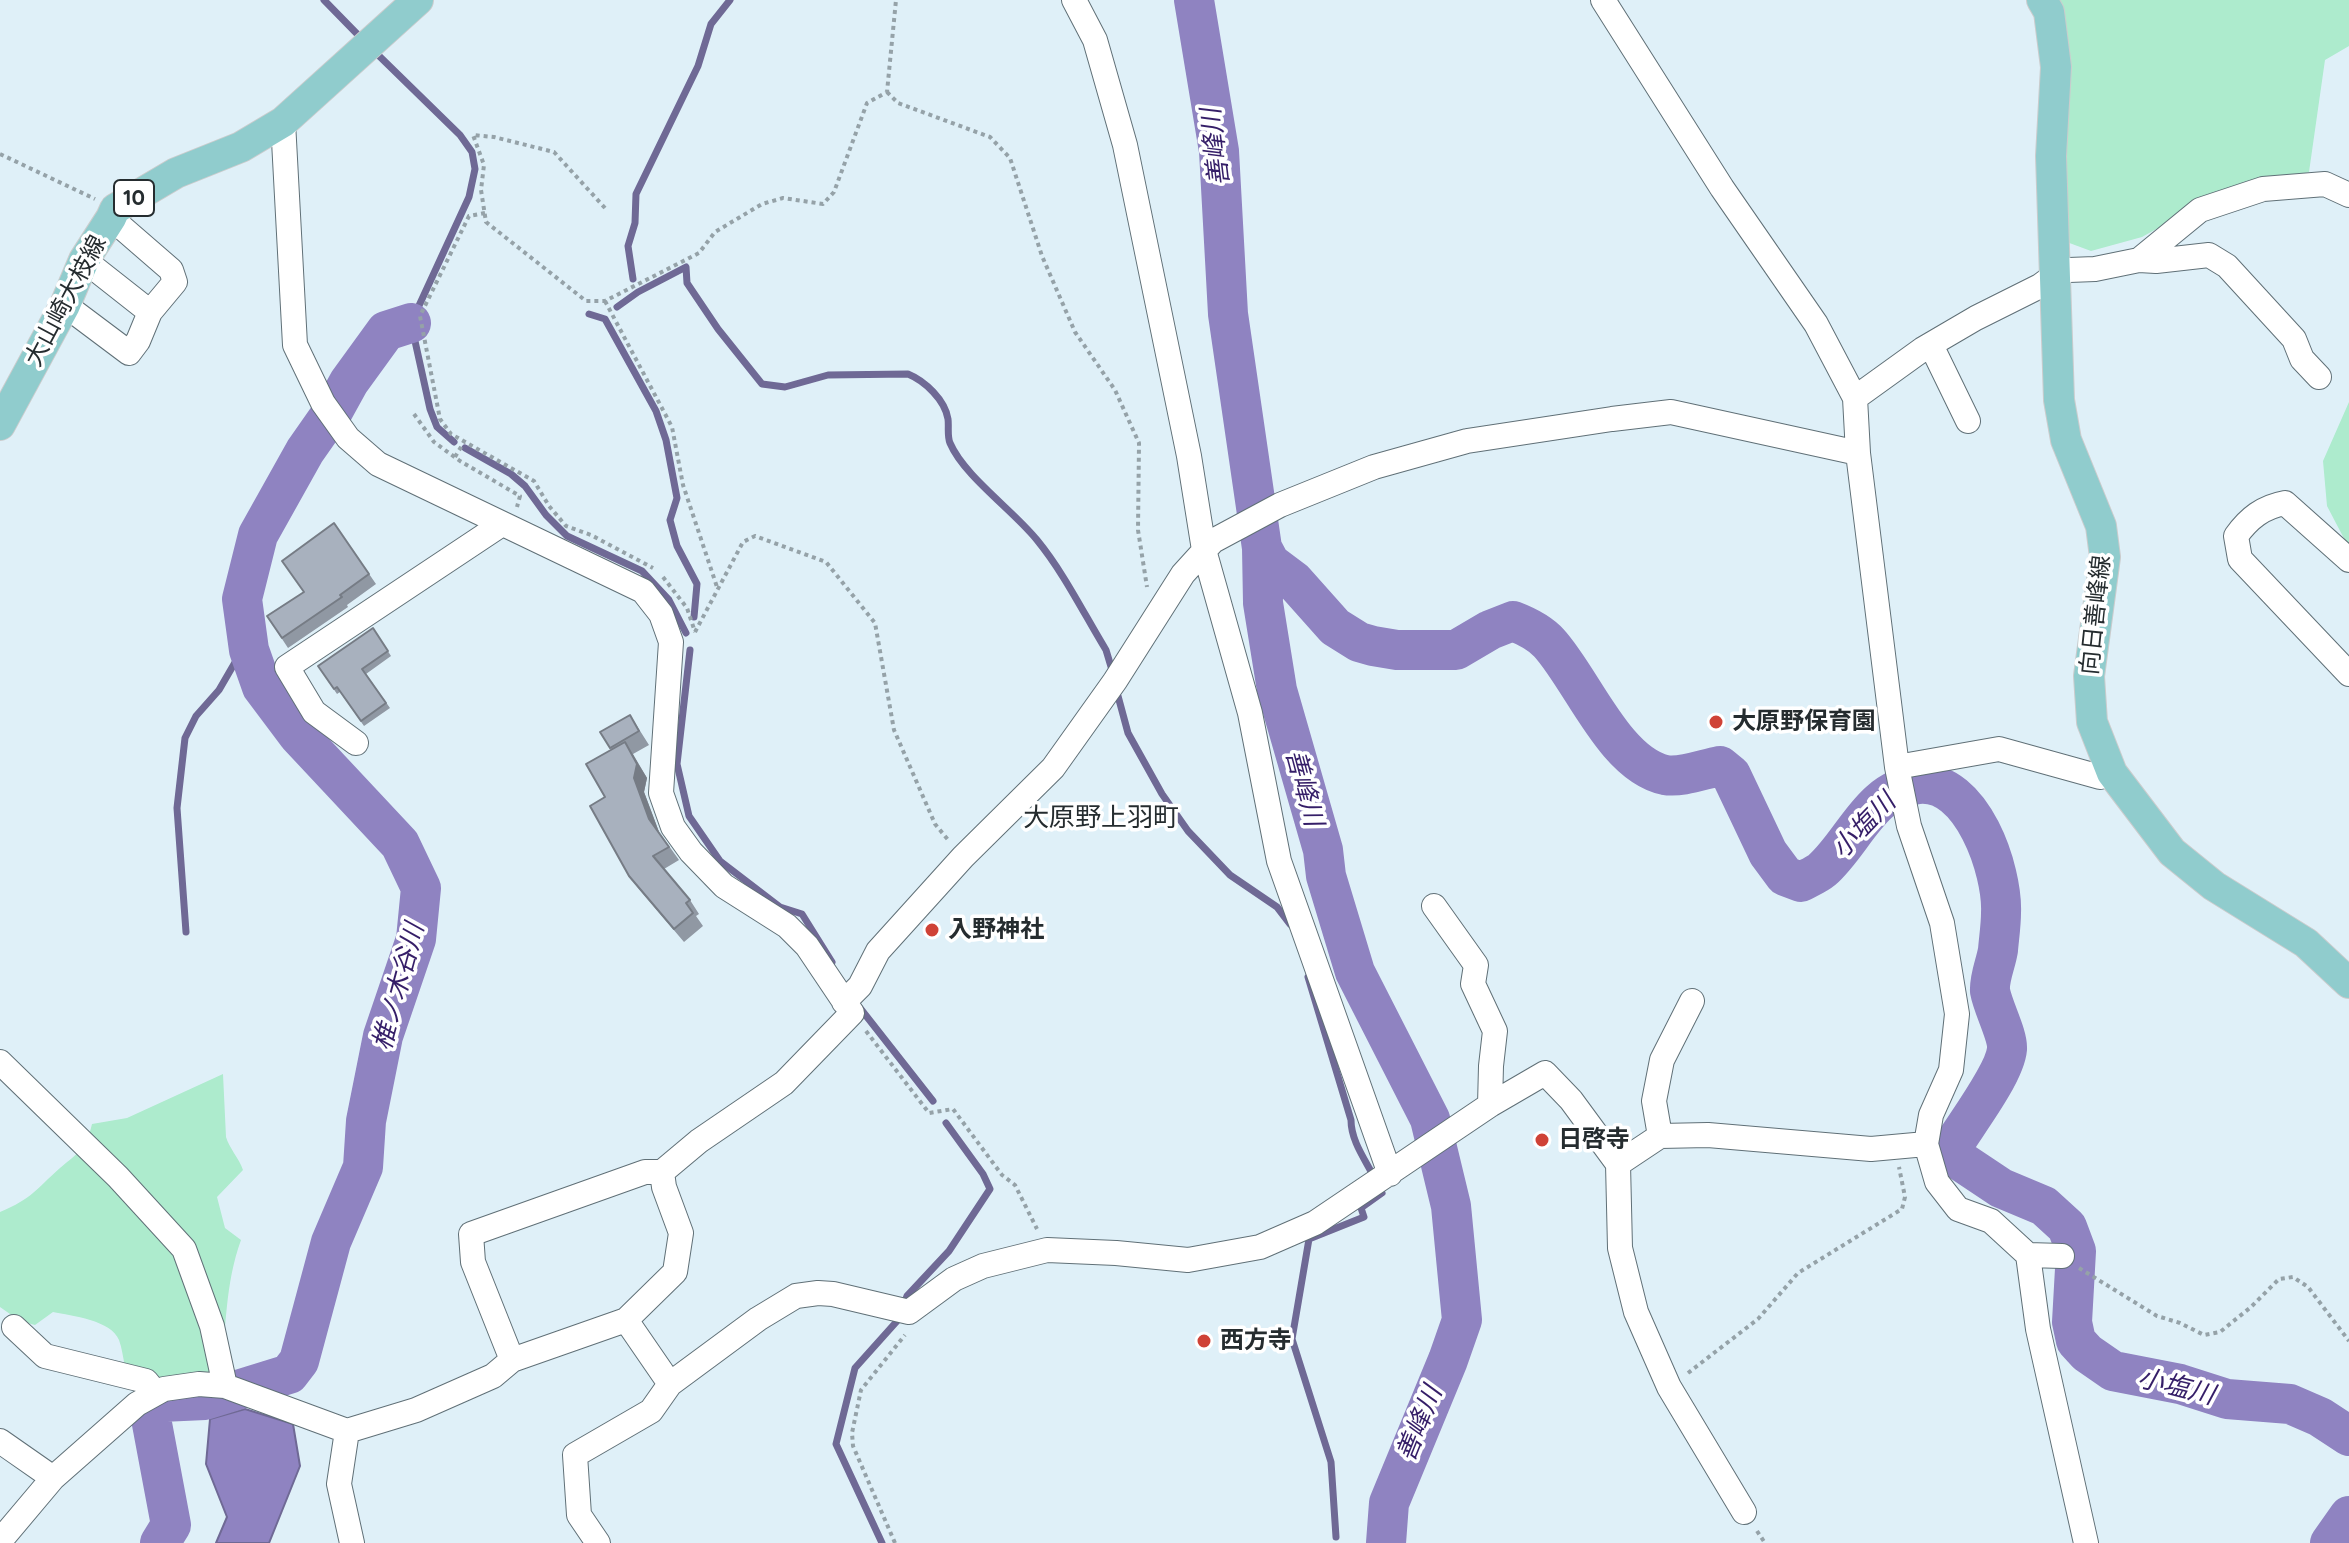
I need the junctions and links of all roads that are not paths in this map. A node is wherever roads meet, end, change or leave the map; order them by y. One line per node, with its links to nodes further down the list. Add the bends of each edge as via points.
1 (418, 0): 5 (main road, 大山崎大枝線 / 10)
2 (1074, 0): 20 (street, via 1095,40 1125,145)
3 (1603, 0): 15 (street, via 1816,324)
4 (2042, 0): 10 (main road, 向日善峰線, via 2049,12 2056,67 2051,156)
5 (283, 122): 7 (main road, 大山崎大枝線 / 10, via 241,147 176,173); 19 (street, via 295,345 323,403 348,438 378,464)
6 (2349, 195): 9 (street, via 2325,184 2263,189 2200,210)
7 (113, 214): 8 (main road, 大山崎大枝線 / 10); 12 (street, via 171,270 175,282)
8 (84, 260): 11 (main road, 大山崎大枝線 / 10); 12 (street)
9 (2139, 260): 10 (street); 14 (street, via 2209,255 2227,266 2294,339 2302,359)
10 (2055, 275): 13 (street); 24 (main road, 向日善峰線, via 2059,400 2066,440 2101,526 2105,557 2089,676 2092,722)
11 (65, 305): 12 (street, via 129,353); 17 (main road, 大山崎大枝線 / 10)
12 (150, 312)
13 (1931, 345): 15 (street); 16 (street)
14 (2319, 377)
15 (1855, 398): 18 (street)
16 (1968, 421)
17 (0, 425)
18 (1858, 453): 20 (street, via 1671,412 1467,441 1374,467 1280,505); 25 (street)
19 (502, 524): 23 (street, via 287,667 314,712); 29 (street, via 643,591 661,614 671,642 661,793 673,827 724,886 787,926 807,946)
20 (1209, 546): 29 (street, via 1183,574 1053,768 878,951); 35 (street, via 1279,861)
21 (2349, 560): 22 (street, via 2285,503 2267,506 2236,536 2240,559)
22 (2349, 674)
23 (356, 743)
24 (2112, 773): 25 (street, via 2100,777 1999,749); 27 (main road, 向日善峰線, via 2172,852 2214,886 2306,943)
25 (1900, 780): 33 (street, via 1909,826 1942,923 1957,1014 1951,1070 1931,1115)
26 (1434, 906): 31 (street, via 1476,965 1473,984 1495,1031)
27 (2349, 983)
28 (1692, 1001): 32 (street, via 1662,1060 1654,1101)
29 (848, 1008): 36 (street, via 784,1083)
30 (0, 1062): 43 (street, via 184,1249)
31 (1490, 1105): 34 (street, via 1545,1073); 35 (street)
32 (1660, 1136): 33 (street, via 1871,1149); 34 (street)
33 (1926, 1144): 37 (street, via 1937,1182 1958,1209 1991,1221)
34 (1618, 1164): 48 (street, via 1620,1248 1636,1312 1669,1387)
35 (1396, 1170): 42 (street, via 1315,1223 1260,1247 1188,1260 1047,1250 983,1266 905,1310 833,1294 796,1296)
36 (662, 1172): 39 (street, via 681,1233 675,1272); 41 (street, via 645,1172 471,1234 473,1262)
37 (2028, 1255): 38 (street); 52 (street, via 2038,1329)
38 (2062, 1256)
39 (626, 1320): 41 (street); 42 (street)
40 (14, 1327): 44 (street, via 45,1356 146,1381)
41 (512, 1360): 45 (street, via 493,1376 416,1410)
42 (670, 1384): 51 (street, via 651,1411 575,1455 579,1515)
43 (235, 1390): 44 (street, via 199,1384); 45 (street)
44 (156, 1393): 47 (street)
45 (347, 1431): 50 (street, via 339,1484)
46 (0, 1441): 47 (street)
47 (53, 1478): 49 (street)
48 (1744, 1512)
49 (0, 1541)
50 (352, 1543)
51 (598, 1543)
52 (2086, 1543)

